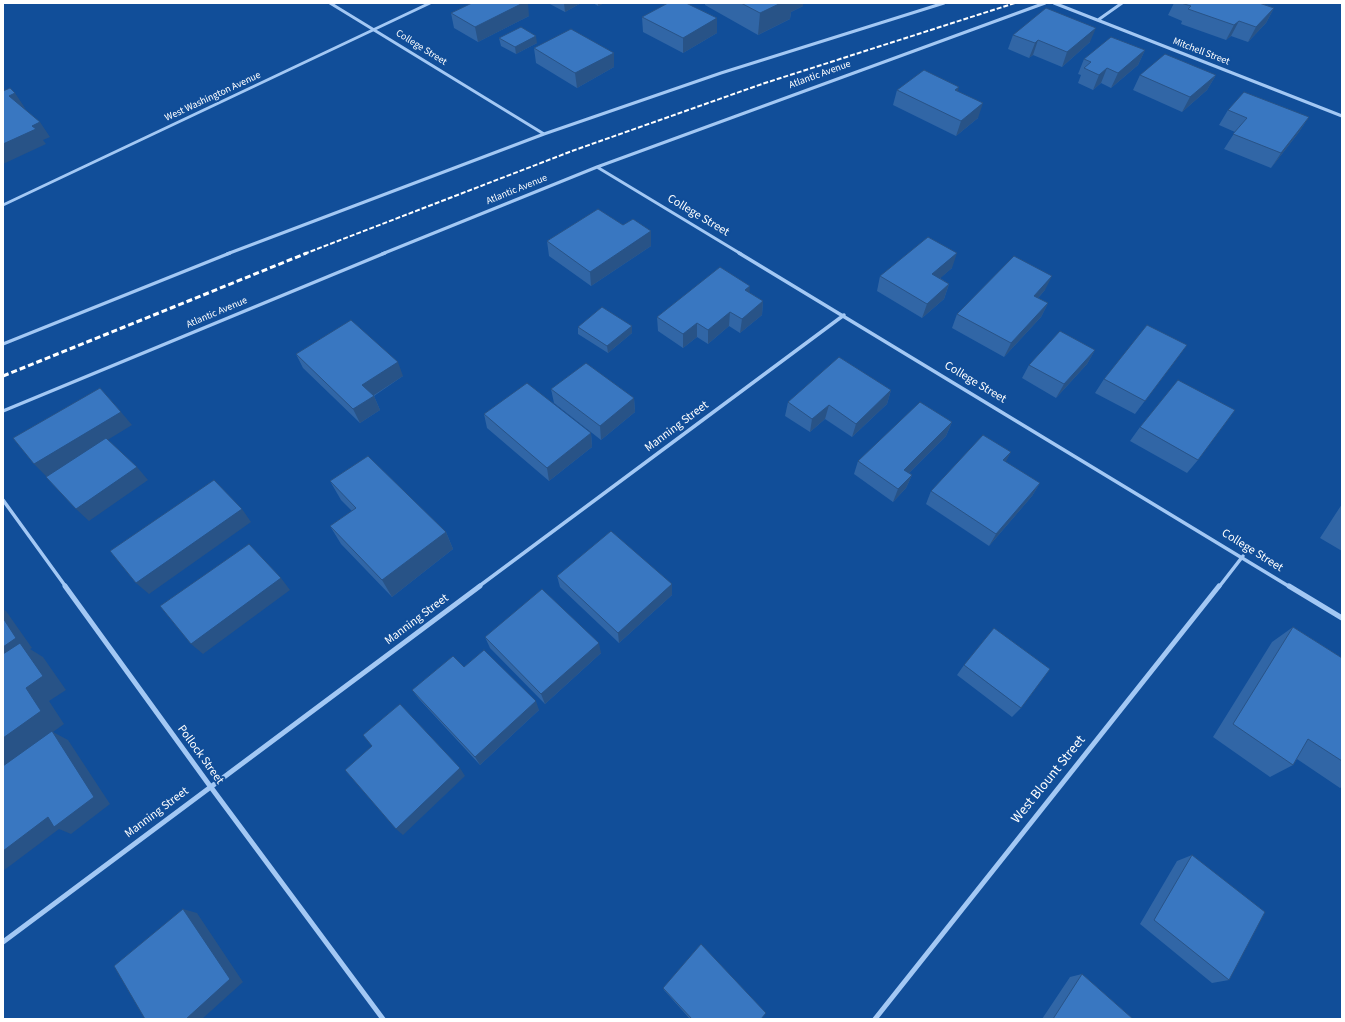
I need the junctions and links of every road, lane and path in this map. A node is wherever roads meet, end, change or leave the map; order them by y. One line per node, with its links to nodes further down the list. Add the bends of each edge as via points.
1 (330, 3): 8 (street, College Street)
2 (430, 3): 8 (street, West Washington Avenue)
3 (944, 3): 10 (street, via 721,73)
4 (1045, 3): 11 (street, Atlantic Avenue)
5 (1054, 3): 7 (street, Mitchell Street)
6 (1122, 3): 7 (street)
7 (1098, 20): 9 (street, Mitchell Street)
8 (374, 29): 10 (street, College Street); 12 (street, West Washington Avenue)
9 (1342, 116)
10 (544, 134): 14 (street, via 238,250)
11 (597, 167): 13 (street, College Street); 15 (street, Atlantic Avenue)
12 (3, 205)
13 (844, 315): 17 (street, College Street); 19 (street, Manning Street)
14 (3, 344)
15 (3, 411)
16 (3, 500): 19 (street, Pollock Street)
17 (1243, 556): 18 (street, College Street); 22 (street, West Blount Street)
18 (1342, 618)
19 (210, 786): 20 (street, Manning Street); 21 (street, Pollock Street)
20 (3, 942)
21 (383, 1019)
22 (875, 1019)

